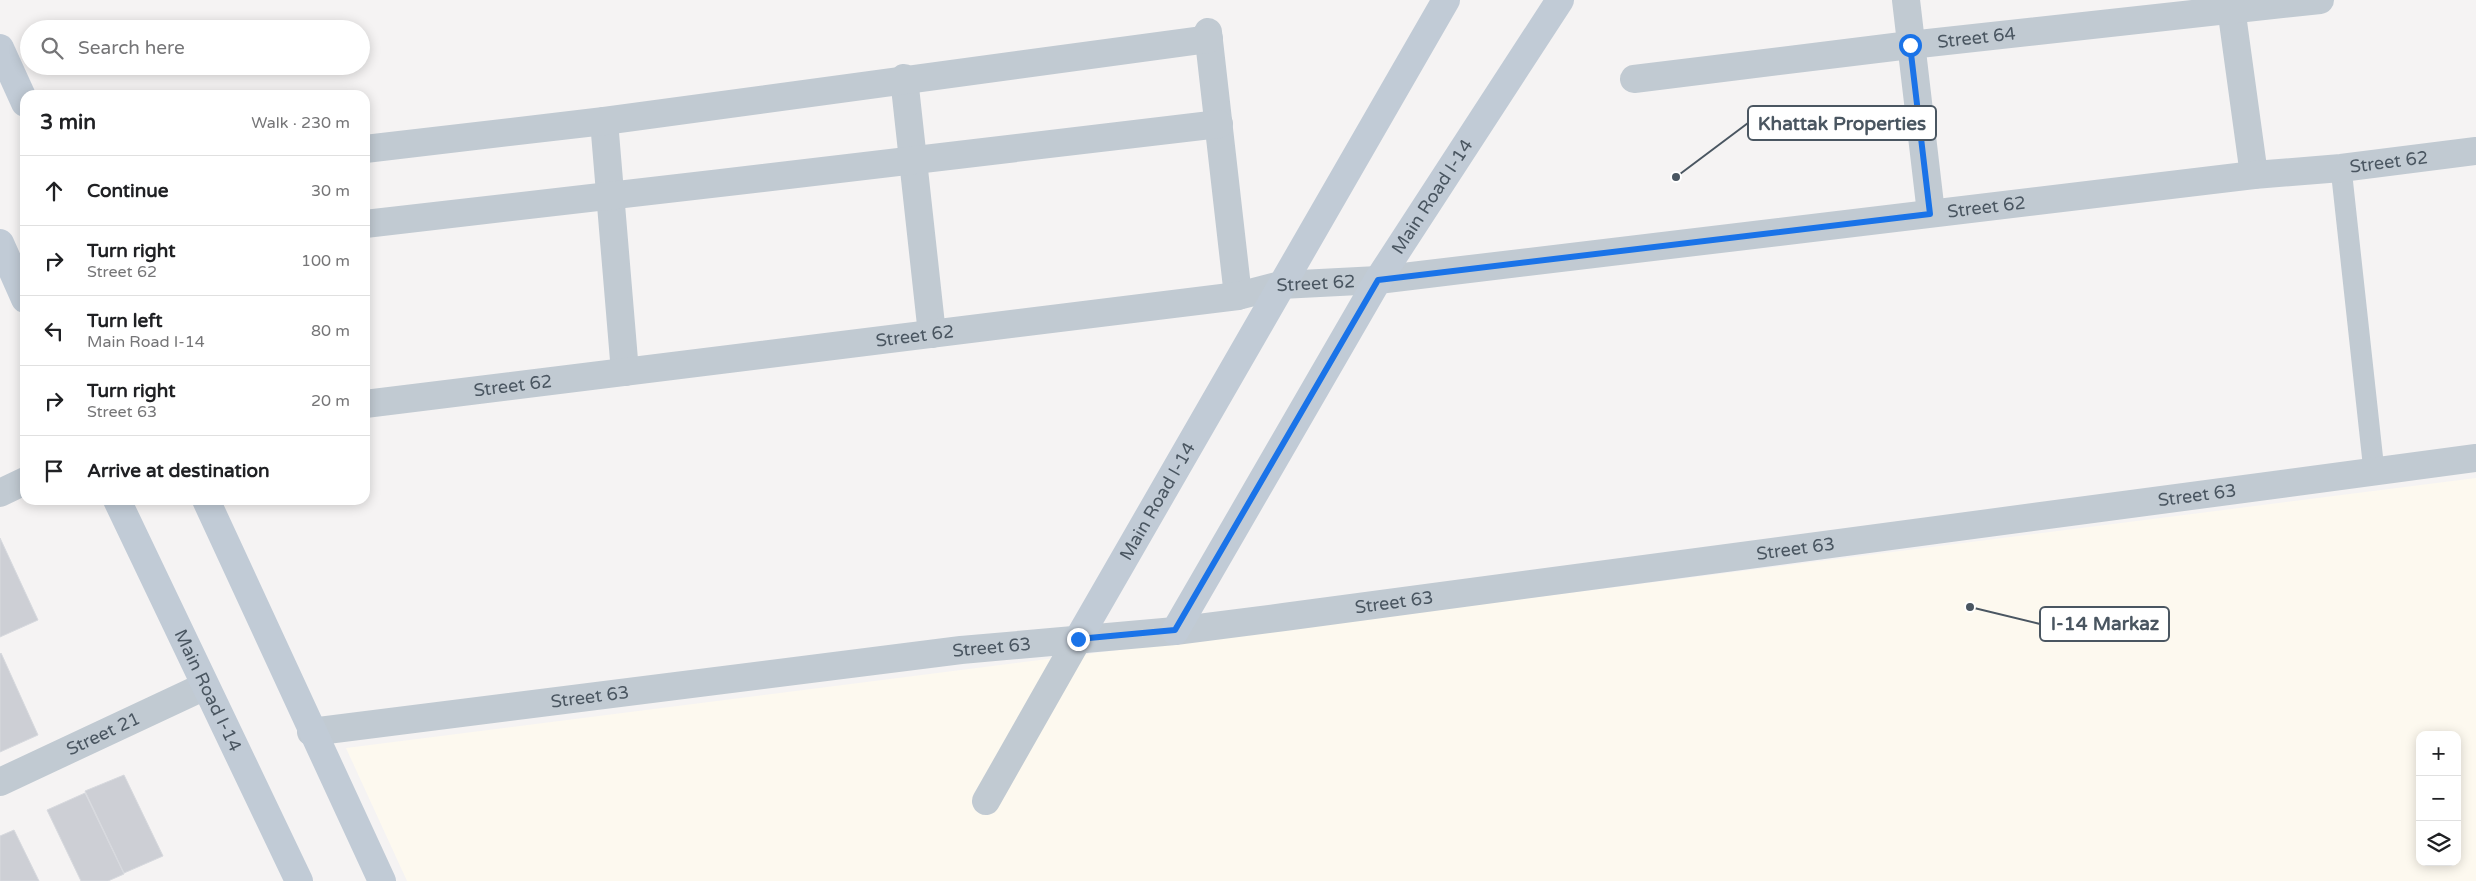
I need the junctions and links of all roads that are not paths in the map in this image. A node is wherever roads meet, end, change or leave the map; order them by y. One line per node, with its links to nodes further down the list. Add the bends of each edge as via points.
1 (1446, 0): 23 (main road, Main Road I-14)
2 (1560, 0): 22 (main road, Main Road I-14)
3 (1906, 0): 6 (street)
4 (2320, 0): 5 (street, Street 64)
5 (2231, 5): 6 (street, Street 64); 17 (street)
6 (1910, 45): 9 (street, Street 64); 19 (street)
7 (0, 48): 10 (main road)
8 (904, 78): 11 (street); 12 (street, via 1208,35); 15 (street)
9 (1634, 79)
10 (20, 91)
11 (604, 121): 13 (street); 18 (street)
12 (1219, 124): 15 (street); 25 (street)
13 (370, 148)
14 (2476, 151): 16 (street, Street 62)
15 (913, 159): 18 (street); 26 (street)
16 (2341, 168): 17 (street, Street 62); 30 (lane)
17 (2254, 175): 19 (street, Street 62)
18 (610, 197): 20 (street); 27 (street)
19 (1930, 214): 22 (street, Street 62)
20 (370, 223)
21 (0, 243): 24 (main road)
22 (1378, 280): 23 (street, Street 62); 35 (main road, Main Road I-14)
23 (1281, 285): 25 (street, Street 62); 36 (main road, Main Road I-14)
24 (20, 288)
25 (1238, 296): 26 (street, Street 62)
26 (932, 334): 27 (street, Street 62)
27 (626, 372): 28 (street, Street 62)
28 (370, 403)
29 (2476, 458): 30 (street, Street 63)
30 (2374, 471): 35 (street, Street 63)
31 (20, 483): 32 (street)
32 (0, 493)
33 (122, 505): 37 (main road, Main Road I-14)
34 (208, 505): 38 (main road)
35 (1175, 630): 36 (street, Street 63)
36 (1078, 639): 38 (street, Street 63, via 961,650); 40 (street)
37 (205, 686): 39 (street, Street 21); 41 (main road, Main Road I-14)
38 (311, 732): 42 (main road)
39 (0, 782)
40 (986, 801)
41 (299, 881)
42 (382, 881)

